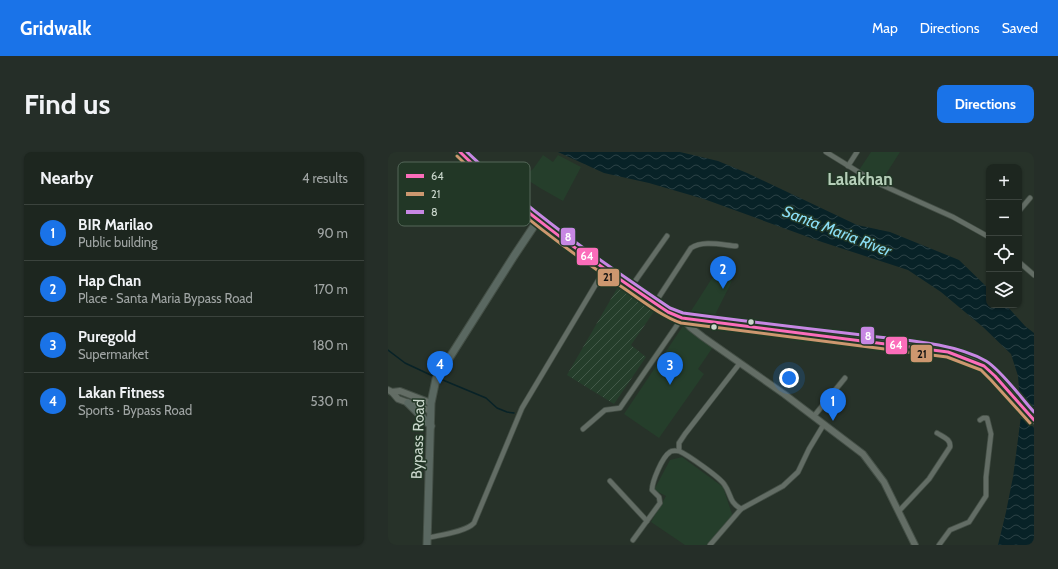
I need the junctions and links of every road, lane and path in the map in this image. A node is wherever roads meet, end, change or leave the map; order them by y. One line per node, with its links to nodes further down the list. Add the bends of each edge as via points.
1 (460, 152): 4 (main road)
2 (826, 152): 5 (street)
3 (857, 152): 5 (street)
4 (470, 162)
5 (848, 166): 11 (street, via 873,181 953,217)
6 (1030, 198): 7 (street)
7 (1022, 207)
8 (530, 214): 9 (main road)
9 (538, 220): 14 (main road); 23 (main road, Bypass Road, via 438,376)
10 (667, 236): 16 (street)
11 (987, 236)
12 (736, 246): 17 (street, via 696,244)
13 (1022, 265): 15 (street)
14 (605, 269): 16 (main road); 38 (street, via 522,408 474,523 470,527)
15 (1034, 275)
16 (631, 287): 17 (main road)
17 (655, 303): 18 (main road)
18 (682, 318): 19 (main road, via 690,327); 27 (main road, via 948,352 984,366); 30 (street, via 620,408 605,410)
19 (740, 363): 25 (main road); 32 (street, via 685,434 679,443)
20 (845, 378): 25 (street)
21 (390, 391): 22 (main road, via 398,399); 23 (main road, via 400,391)
22 (408, 403): 24 (main road); 29 (main road)
23 (431, 403): 24 (main road, Bypass Road)
24 (431, 411): 29 (main road, Bypass Road)
25 (814, 416): 28 (main road)
26 (980, 420): 41 (street, via 987,418 991,434 986,496 968,522 950,530)
27 (1034, 420)
28 (824, 424): 34 (street, via 798,472 783,486); 35 (main road, via 863,454 884,482)
29 (431, 426): 38 (main road, Bypass Road)
30 (583, 429)
31 (937, 433): 35 (street, via 949,440 950,447 929,479)
32 (679, 451): 34 (street, via 722,482 734,504); 36 (street, via 668,453 656,475 652,490 660,500)
33 (610, 481): 36 (street)
34 (741, 509): 39 (street)
35 (899, 511): 40 (main road)
36 (647, 521): 37 (street)
37 (633, 540)
38 (427, 541)
39 (710, 545)
40 (915, 545)
41 (939, 545)

